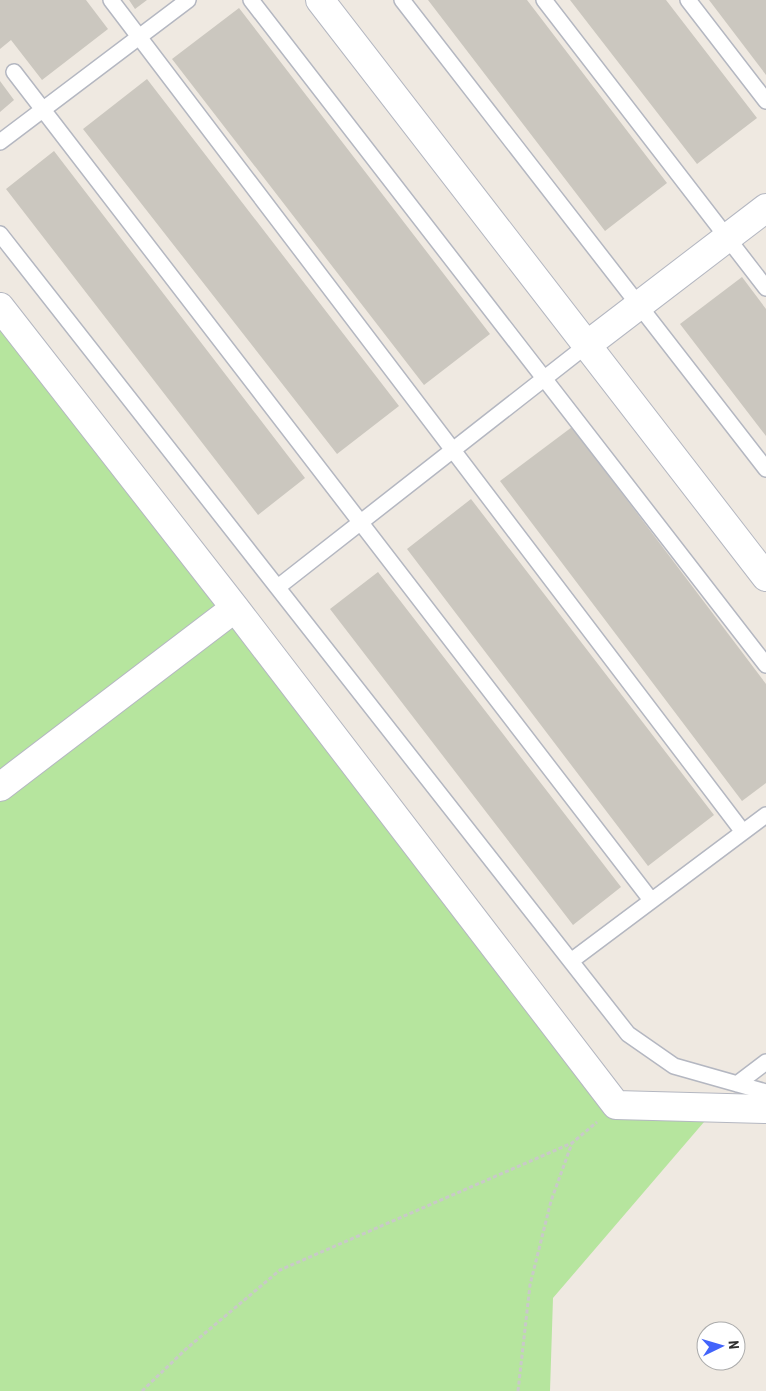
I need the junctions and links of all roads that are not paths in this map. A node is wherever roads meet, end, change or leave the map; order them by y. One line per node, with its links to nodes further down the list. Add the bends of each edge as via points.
1 (111, 0): 8 (lane)
2 (188, 0): 8 (lane)
3 (251, 0): 20 (lane)
4 (320, 0): 19 (street)
5 (402, 0): 17 (lane)
6 (544, 0): 15 (lane)
7 (688, 0): 10 (lane)
8 (139, 37): 11 (lane); 21 (lane)
9 (14, 72): 11 (lane)
10 (766, 102)
11 (43, 109): 12 (lane); 23 (lane)
12 (0, 142)
13 (766, 208): 15 (street)
14 (0, 234): 25 (lane)
15 (727, 238): 16 (lane); 17 (street)
16 (766, 288)
17 (639, 306): 19 (street); 22 (lane)
18 (0, 307): 26 (street)
19 (587, 345): 20 (lane); 24 (street)
20 (544, 379): 21 (lane); 27 (lane)
21 (453, 450): 23 (lane); 30 (lane)
22 (766, 469)
23 (361, 522): 25 (lane); 31 (lane)
24 (766, 577)
25 (278, 587): 32 (lane)
26 (235, 608): 28 (street); 36 (street, via 616,1105)
27 (766, 665)
28 (0, 787)
29 (766, 814): 30 (lane)
30 (743, 832): 31 (lane)
31 (651, 900): 32 (lane)
32 (571, 961): 34 (lane, via 628,1034 674,1066)
33 (766, 1062): 34 (lane)
34 (737, 1084): 35 (lane)
35 (766, 1092)
36 (766, 1109)

